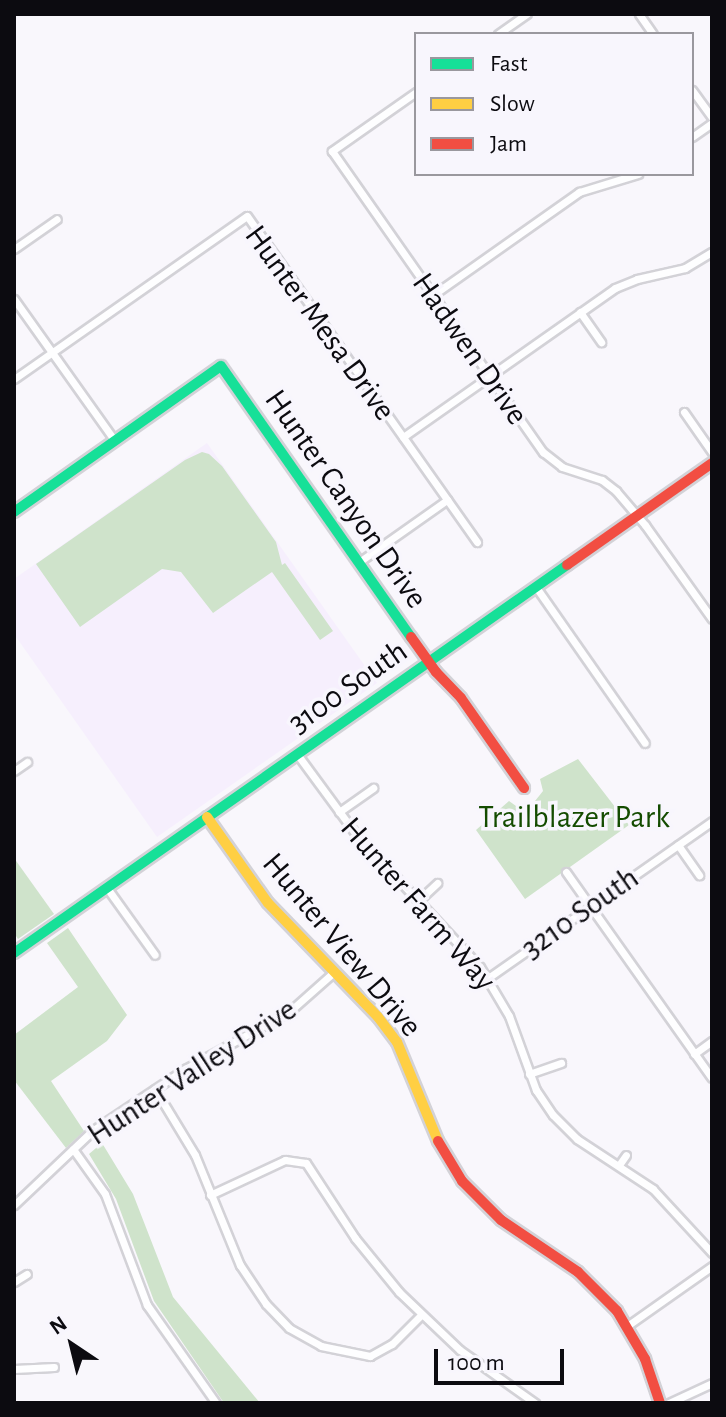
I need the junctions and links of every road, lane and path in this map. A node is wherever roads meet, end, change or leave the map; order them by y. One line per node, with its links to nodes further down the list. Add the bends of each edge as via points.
1 (527, 14): 3 (street)
2 (639, 14): 4 (street)
3 (501, 32)
4 (652, 32)
5 (694, 93): 7 (street)
6 (414, 96): 13 (street, Hadwen Drive, via 332,151)
7 (712, 120): 8 (street)
8 (694, 135)
9 (631, 176): 13 (street, via 579,192)
10 (57, 219): 11 (street)
11 (14, 249)
12 (712, 252): 15 (street, via 689,267 626,283)
13 (433, 295): 18 (street, Hadwen Drive)
14 (14, 299): 17 (street)
15 (580, 312): 16 (street); 18 (street)
16 (601, 342)
17 (52, 352): 19 (street); 21 (street, Hunter Mesa Drive, via 247,216); 22 (street)
18 (489, 376): 21 (street); 27 (street, Hadwen Drive, via 547,457 607,483)
19 (14, 379)
20 (684, 412): 23 (street)
21 (403, 437): 25 (street, Hunter Mesa Drive)
22 (115, 441): 26 (street); 29 (street, Hunter Canyon Drive, via 221,366)
23 (712, 452)
24 (712, 463): 27 (street, 3100 South)
25 (447, 500): 28 (street, Hunter Mesa Drive); 29 (street)
26 (14, 512)
27 (637, 515): 30 (street, 3100 South); 31 (street, Hadwen Drive)
28 (477, 542)
29 (359, 562): 32 (street, Hunter Canyon Drive)
30 (536, 587): 32 (street, 3100 South); 33 (street)
31 (712, 619)
32 (429, 662): 34 (street, 3100 South); 38 (street, Hunter Canyon Drive)
33 (645, 743)
34 (297, 754): 39 (street, Hunter Farm Way); 40 (street, 3100 South)
35 (27, 762): 36 (street)
36 (14, 771)
37 (373, 788): 39 (street)
38 (524, 788)
39 (339, 812): 47 (street, Hunter Farm Way)
40 (207, 817): 46 (street, 3100 South); 51 (street, Hunter View Drive, via 261,894)
41 (712, 821): 42 (street, 3210 South)
42 (678, 845): 44 (street); 48 (street, 3210 South)
43 (566, 872): 48 (street)
44 (699, 875)
45 (437, 883): 47 (street)
46 (107, 888): 49 (street, 3100 South); 50 (street)
47 (419, 900): 52 (street, Hunter Farm Way)
48 (590, 907): 52 (street, 3210 South); 54 (street)
49 (14, 953)
50 (155, 955)
51 (334, 972): 58 (street, Hunter Valley Drive, via 290,1011); 69 (street, Hunter View Drive, via 397,1042 434,1135 462,1181 501,1220 585,1278)
52 (488, 978): 56 (street, Hunter Farm Way, via 515,1029)
53 (712, 1041): 54 (street)
54 (694, 1054): 57 (street)
55 (561, 1063): 56 (street)
56 (529, 1074): 61 (street, Hunter Farm Way, via 564,1128)
57 (712, 1078)
58 (155, 1089): 59 (street, Hunter Valley Drive); 62 (street, via 187,1140)
59 (73, 1149): 63 (street, Hunter Valley Drive); 73 (street, via 105,1194 150,1312)
60 (626, 1155): 61 (street)
61 (619, 1165): 64 (street, Hunter Farm Way, via 668,1203)
62 (210, 1195): 68 (street, via 289,1158 306,1163 363,1249); 68 (street, via 248,1279 280,1320 309,1341 370,1356 388,1347)
63 (14, 1205)
64 (712, 1253)
65 (712, 1266): 69 (street)
66 (27, 1274): 67 (street)
67 (14, 1282)
68 (421, 1315): 74 (street, via 483,1369)
69 (627, 1326): 75 (street, Hunter View Drive)
70 (54, 1367): 71 (street)
71 (14, 1369)
72 (712, 1383): 76 (street)
73 (216, 1403)
74 (535, 1403)
75 (660, 1403)
76 (669, 1403)

